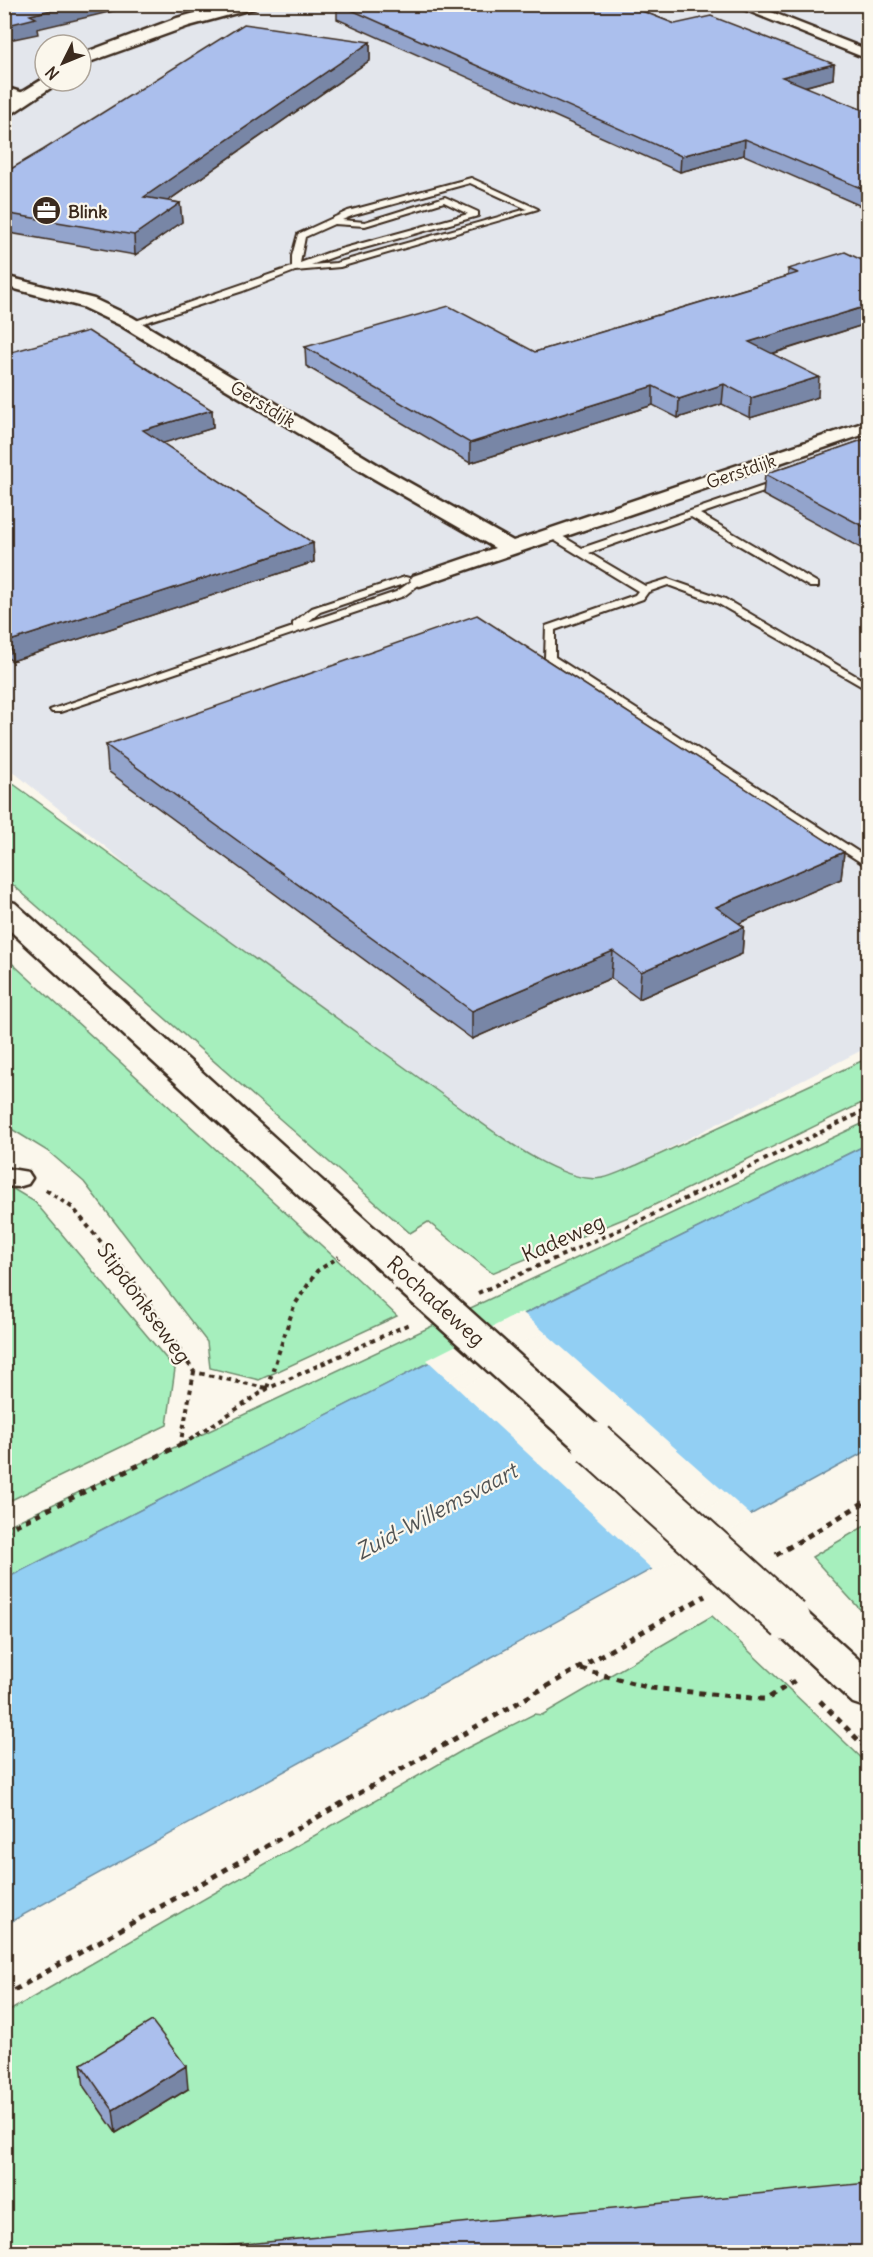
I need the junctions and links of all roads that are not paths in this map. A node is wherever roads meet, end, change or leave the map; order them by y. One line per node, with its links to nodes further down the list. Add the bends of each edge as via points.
1 (249, 4): 4 (main road, via 183,22)
2 (737, 4): 3 (street)
3 (868, 55)
4 (93, 56)
5 (33, 82): 7 (main road)
6 (33, 88): 7 (main road)
7 (10, 96): 8 (main road)
8 (4, 111)
9 (332, 222): 10 (lane, via 301,236); 10 (lane, via 365,224 445,199 475,213); 10 (lane, via 351,213 471,180 534,208 337,265)
10 (296, 269): 12 (lane)
11 (4, 281): 12 (street, Gerstdijk, via 88,303)
12 (131, 324): 17 (street, Gerstdijk)
13 (868, 427): 16 (street, Gerstdijk)
14 (791, 480): 15 (lane)
15 (692, 514): 18 (lane); 20 (lane)
16 (554, 535): 17 (street, Gerstdijk); 18 (lane)
17 (512, 549): 19 (street, Gerstdijk)
18 (581, 552): 21 (lane)
19 (412, 580): 23 (lane, Gerstdijk, via 400,594)
20 (814, 585)
21 (644, 590): 22 (lane, via 668,582 721,601); 24 (lane, via 639,597 550,628 550,658)
22 (868, 687)
23 (56, 710)
24 (868, 863)
25 (4, 909): 26 (main road, Rochadeweg, bridge)
26 (868, 1692)

